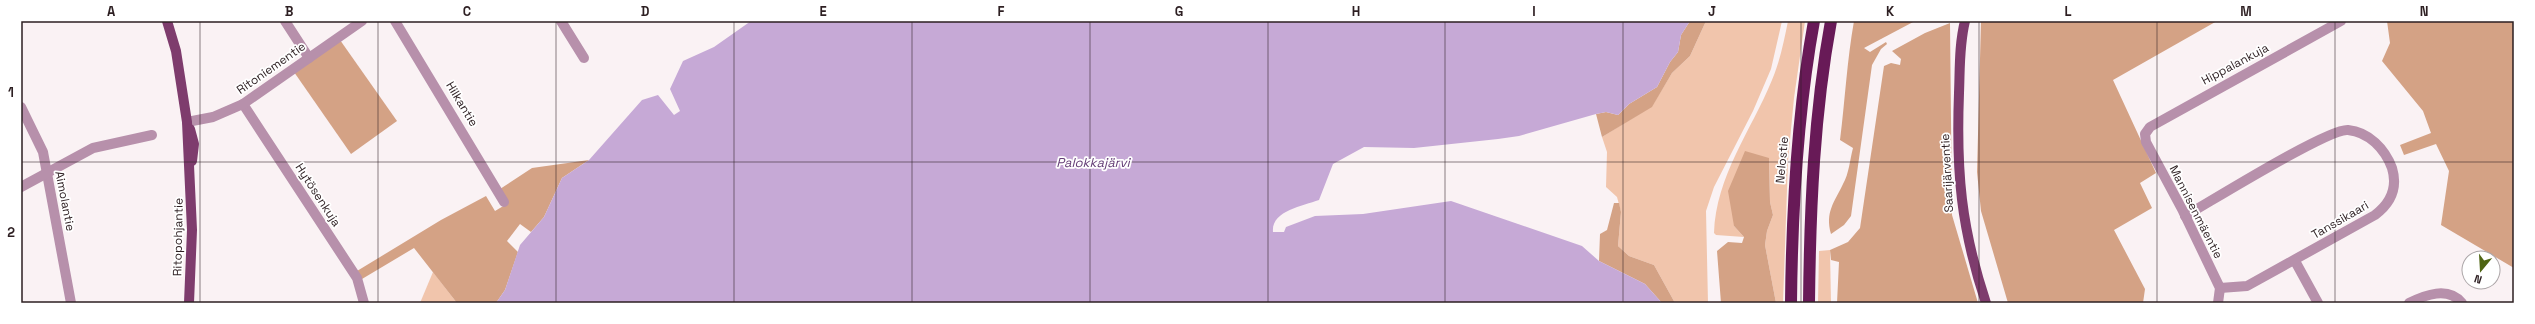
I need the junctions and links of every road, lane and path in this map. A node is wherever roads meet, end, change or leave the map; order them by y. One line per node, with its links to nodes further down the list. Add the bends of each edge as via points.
1 (167, 21): 16 (main road, Ritopohjantie, via 176,51)
2 (286, 21): 12 (street)
3 (395, 21): 21 (street, Hilkantie)
4 (561, 21): 13 (street)
5 (1814, 21): 28 (highway, Nelostie, via 1801,106 1794,194)
6 (1831, 21): 29 (highway, via 1816,134 1811,201)
7 (1957, 21): 11 (main road, Saarijärventie)
8 (1965, 21): 11 (main road, Saarijärventie)
9 (2341, 21): 17 (street, Hippalankuja, via 2188,104 2150,127)
10 (359, 22): 12 (street, Ritoniementie)
11 (1961, 38): 30 (main road, Saarijärventie, via 1958,138 1960,197 1968,241)
12 (309, 58): 14 (street, Ritoniementie)
13 (584, 58)
14 (243, 104): 16 (street, Ritoniementie, via 213,117); 27 (street, Hytösenkuja, via 357,278)
15 (21, 107): 19 (street, Aimolantie, via 43,152)
16 (187, 122): 26 (main road, Ritopohjantie, via 186,144 191,171 192,230)
17 (2145, 134): 22 (street, Mannisenmäentie, via 2146,142)
18 (152, 135): 19 (street, via 93,148)
19 (46, 172): 20 (street); 25 (street, Aimolantie)
20 (21, 187)
21 (504, 202)
22 (2185, 216): 23 (street, Tanssikaari, via 2320,138 2347,130 2372,139 2390,164 2395,178 2393,193 2386,206 2365,222); 24 (street, Mannisenmäentie)
23 (2295, 261): 24 (street, Tanssikaari, via 2247,286); 32 (street)
24 (2220, 288): 31 (street)
25 (71, 303)
26 (189, 303)
27 (364, 303)
28 (1791, 303)
29 (1809, 303)
30 (1986, 303)
31 (2218, 303)
32 (2318, 303)
33 (2409, 303): 34 (street, via 2430,293 2444,293)
34 (2462, 303)

